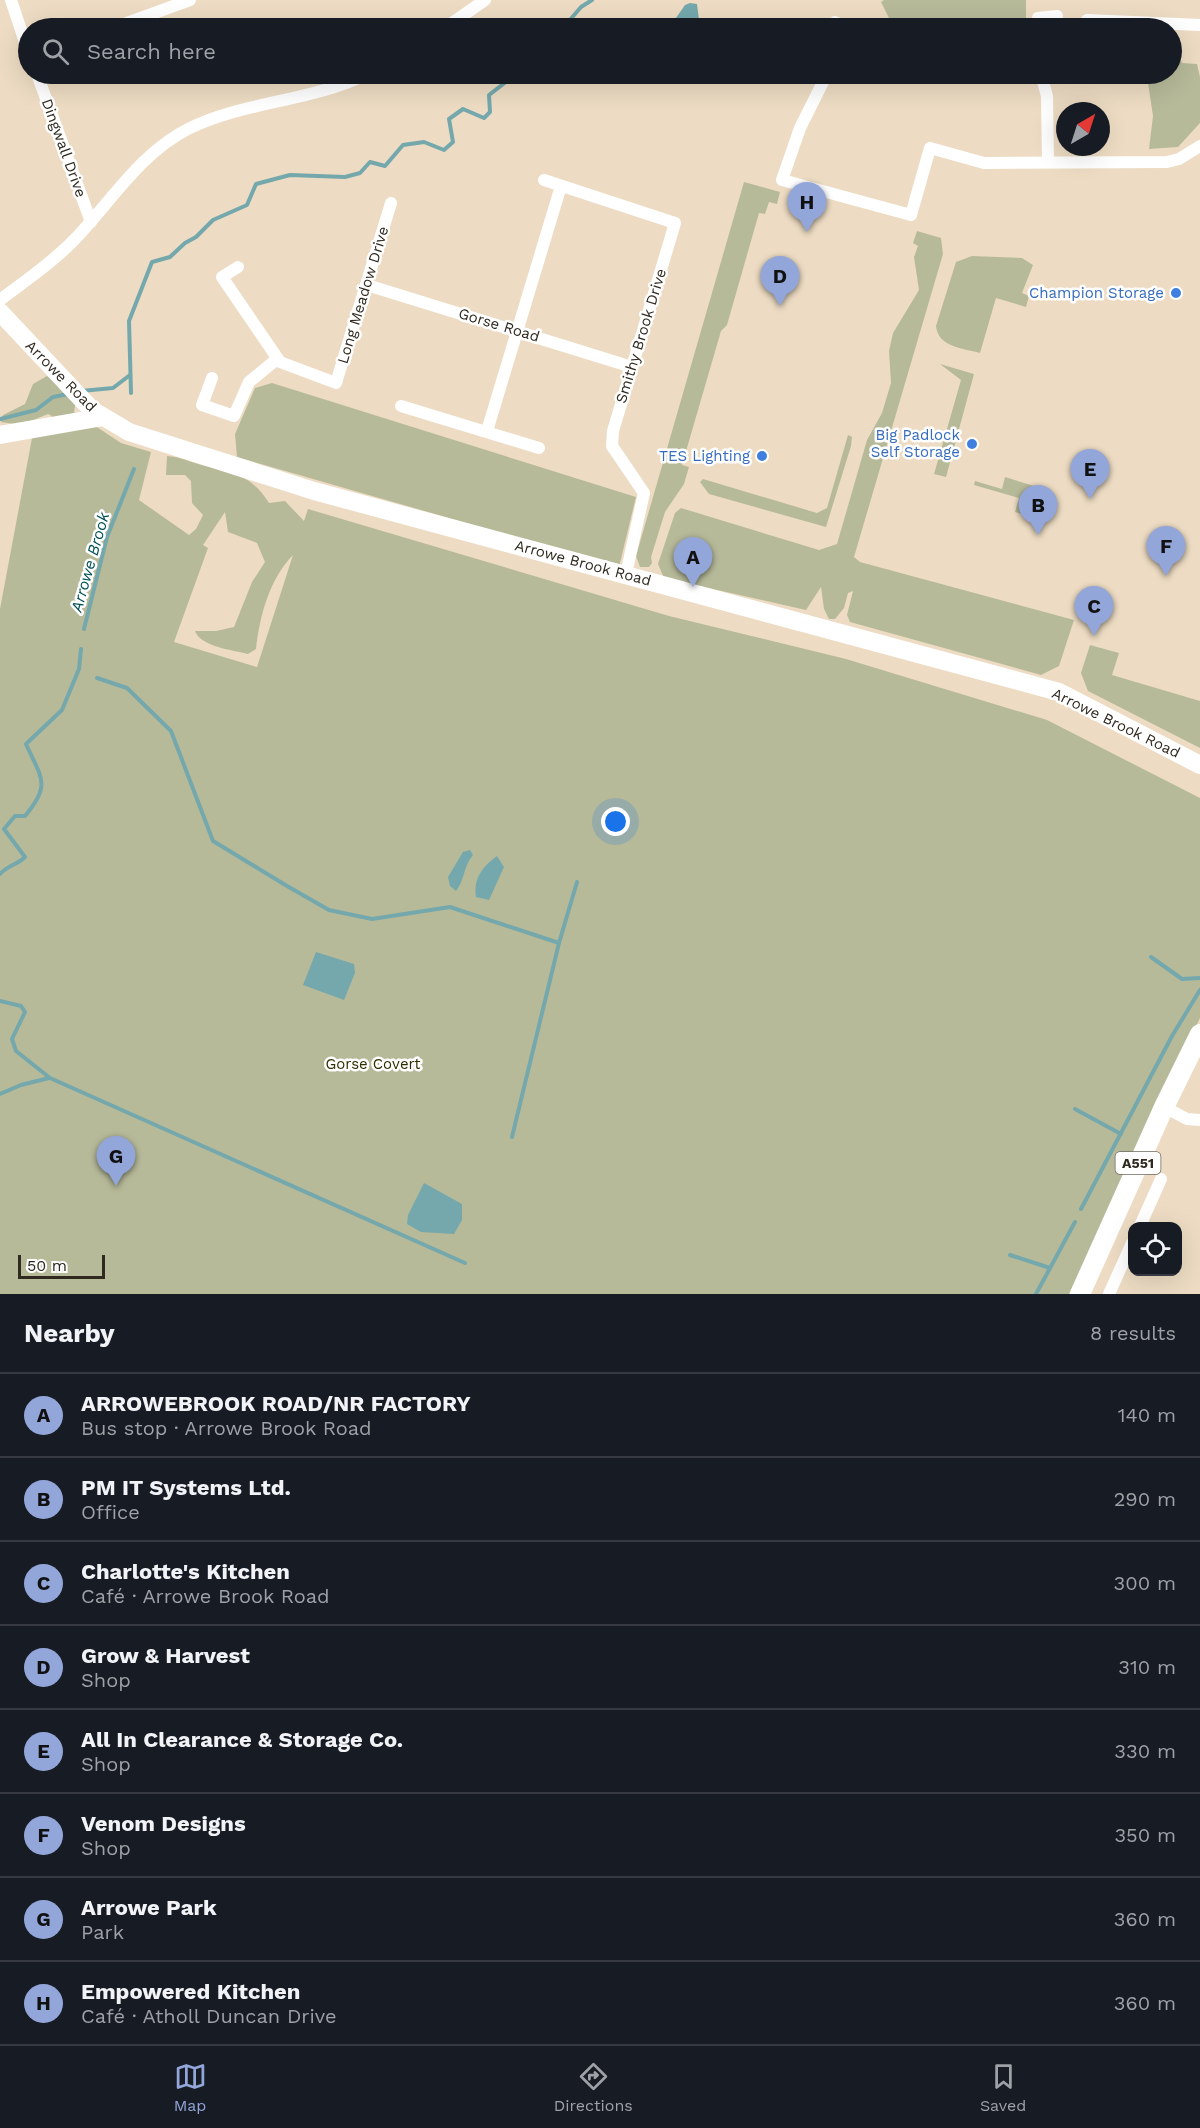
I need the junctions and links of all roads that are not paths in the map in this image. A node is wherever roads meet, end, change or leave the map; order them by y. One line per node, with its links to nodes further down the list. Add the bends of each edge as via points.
1 (10, 0): 8 (street)
2 (190, 0): 5 (street)
3 (485, 0): 6 (street)
4 (1057, 16): 7 (street)
5 (140, 18)
6 (459, 18)
7 (1038, 18)
8 (18, 23)
9 (1182, 25): 10 (street)
10 (1200, 25)
11 (41, 84): 20 (street, Dingwall Drive)
12 (340, 84): 20 (street, via 189,128 147,157)
13 (822, 84): 16 (street, via 800,128 782,180 911,215 930,148 984,163)
14 (1044, 84): 16 (street)
15 (1200, 146): 16 (street, via 1167,162)
16 (1048, 162)
17 (544, 180): 18 (street, Smithy Brook Drive)
18 (561, 186): 25 (street); 27 (street, Smithy Brook Drive, via 675,223)
19 (391, 203): 22 (street, Long Meadow Drive)
20 (91, 222): 23 (street, via 47,265)
21 (238, 267): 26 (street, via 222,277)
22 (367, 285): 25 (street, Gorse Road); 26 (street, Long Meadow Drive, via 336,383 286,366)
23 (0, 300)
24 (0, 312): 30 (street, Arrowe Road, via 74,393)
25 (517, 331): 27 (street, Gorse Road); 31 (street)
26 (277, 359): 28 (street, via 249,382 234,416 202,405)
27 (632, 367): 35 (street, Smithy Brook Drive, via 612,438 616,454 644,493)
28 (212, 378)
29 (401, 406): 31 (street)
30 (103, 417): 32 (street); 33 (street, Arrowe Road)
31 (487, 431): 34 (street)
32 (0, 435)
33 (137, 435): 35 (street, Arrowe Brook Road, via 314,491)
34 (539, 448)
35 (626, 574): 36 (street, Arrowe Brook Road, via 1059,692)
36 (1200, 765)
37 (1200, 1034): 38 (main road, A551)
38 (1164, 1107): 39 (street, via 1186,1119); 43 (main road, A551)
39 (1200, 1120)
40 (1161, 1179): 41 (street)
41 (1142, 1222)
42 (1128, 1252): 44 (street)
43 (1080, 1294)
44 (1109, 1294)

